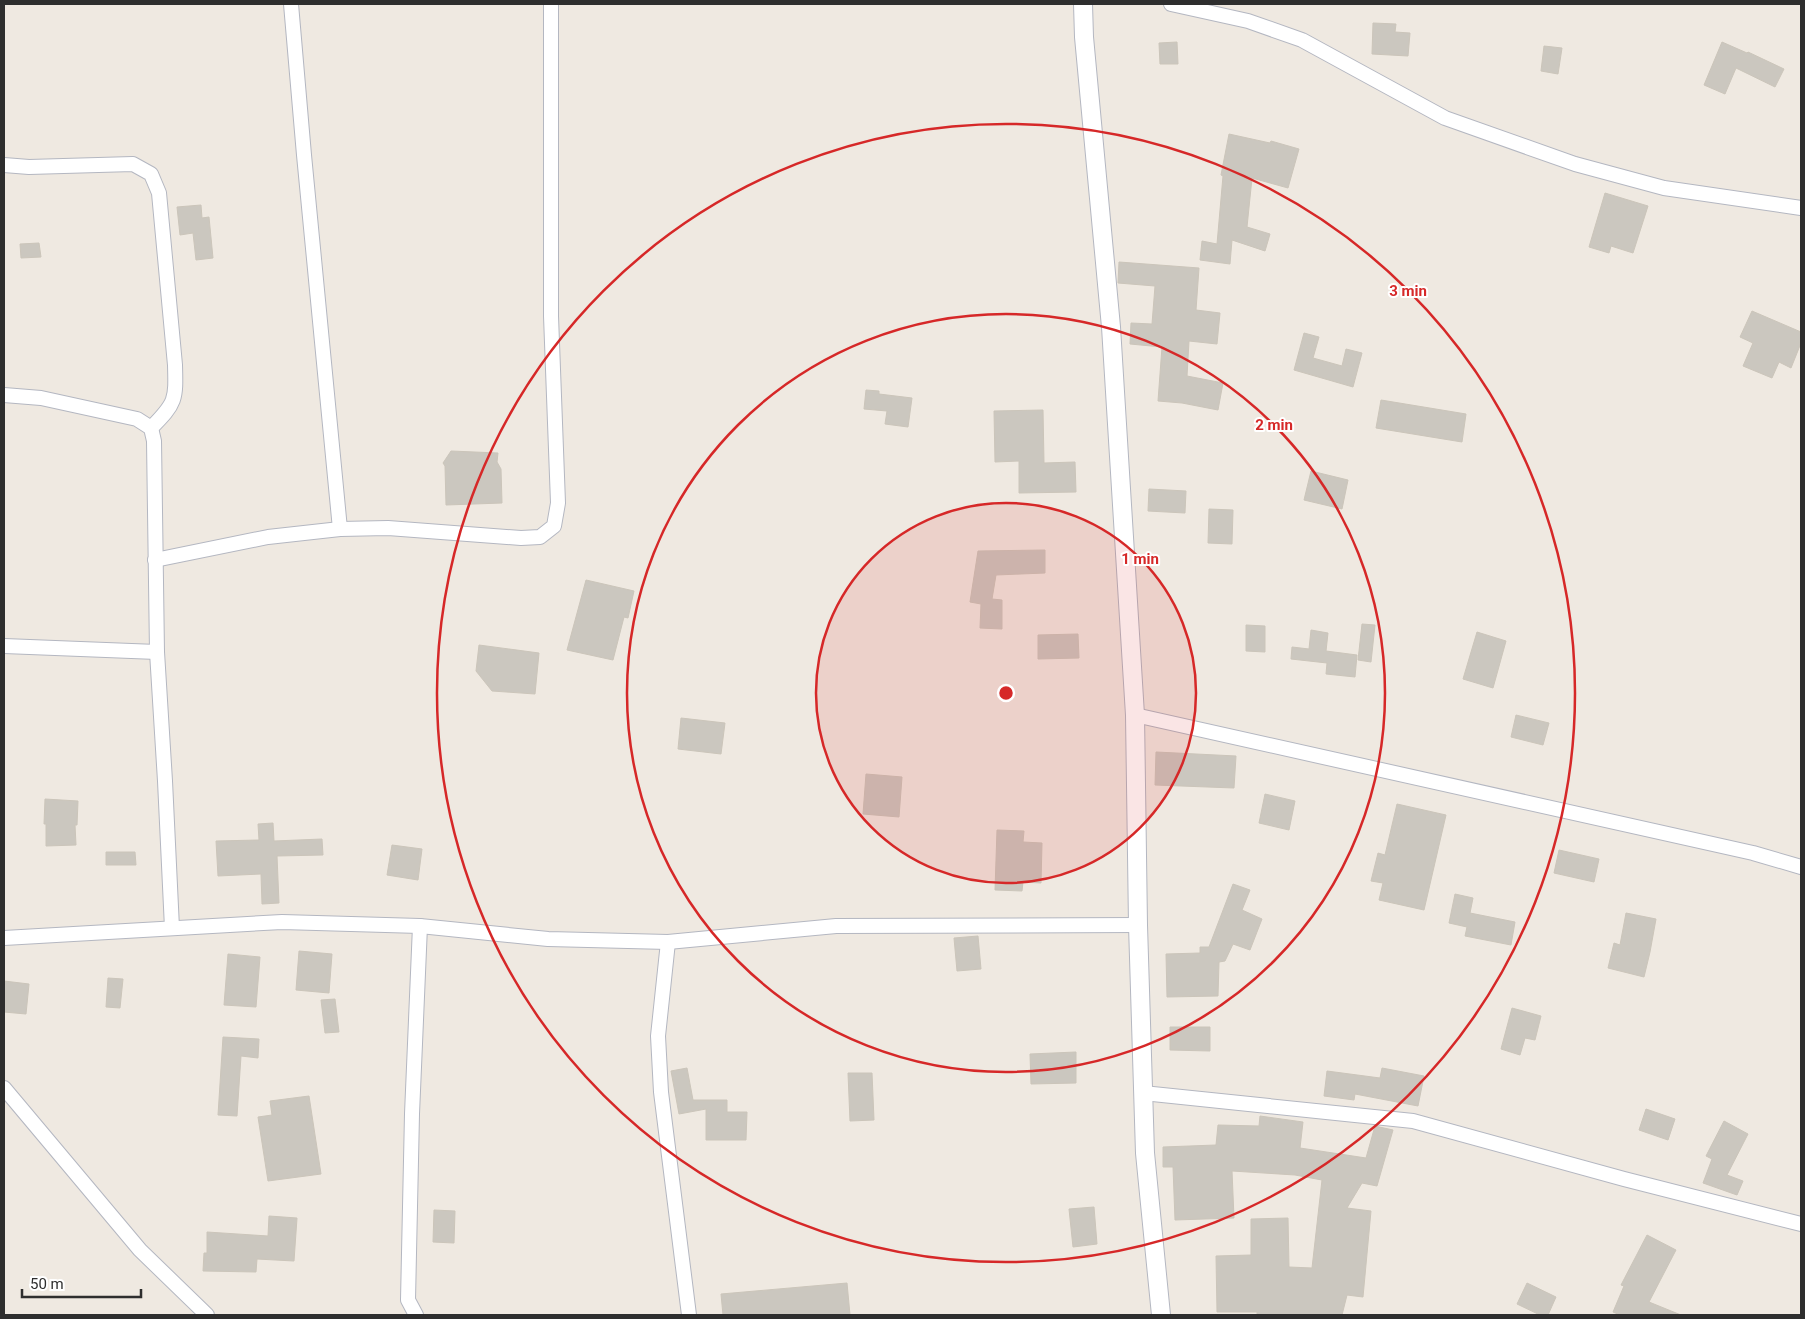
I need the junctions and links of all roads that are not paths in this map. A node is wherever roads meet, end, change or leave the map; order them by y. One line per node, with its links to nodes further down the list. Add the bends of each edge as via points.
1 (291, 4): 9 (street)
2 (551, 4): 9 (street, via 551,316 558,504 554,526 540,537 521,538 388,528)
3 (1083, 4): 13 (street, via 1111,327)
4 (1171, 4): 6 (street, via 1248,21 1302,40 1445,118 1575,164 1664,188)
5 (4, 165): 8 (street, via 133,164 151,174 159,193 176,392 169,410)
6 (1801, 208)
7 (4, 395): 8 (street, via 41,398 138,419)
8 (151, 428): 10 (street, via 154,441)
9 (340, 529): 10 (street, via 268,537)
10 (155, 560): 12 (street)
11 (4, 646): 12 (street)
12 (157, 652): 17 (street)
13 (1135, 715): 14 (street, via 1753,853); 15 (street)
14 (1801, 867)
15 (1138, 925): 19 (street, via 836,926); 21 (street)
16 (420, 926): 17 (street, via 282,922); 19 (street, via 548,939); 24 (street, via 408,1300)
17 (172, 928): 18 (street)
18 (4, 938)
19 (668, 942): 25 (street, via 658,1036 661,1092)
20 (4, 1088): 23 (street, via 140,1250)
21 (1143, 1093): 22 (street, via 1413,1121); 26 (street, via 1145,1153)
22 (1801, 1224)
23 (207, 1315)
24 (416, 1315)
25 (689, 1315)
26 (1161, 1315)

